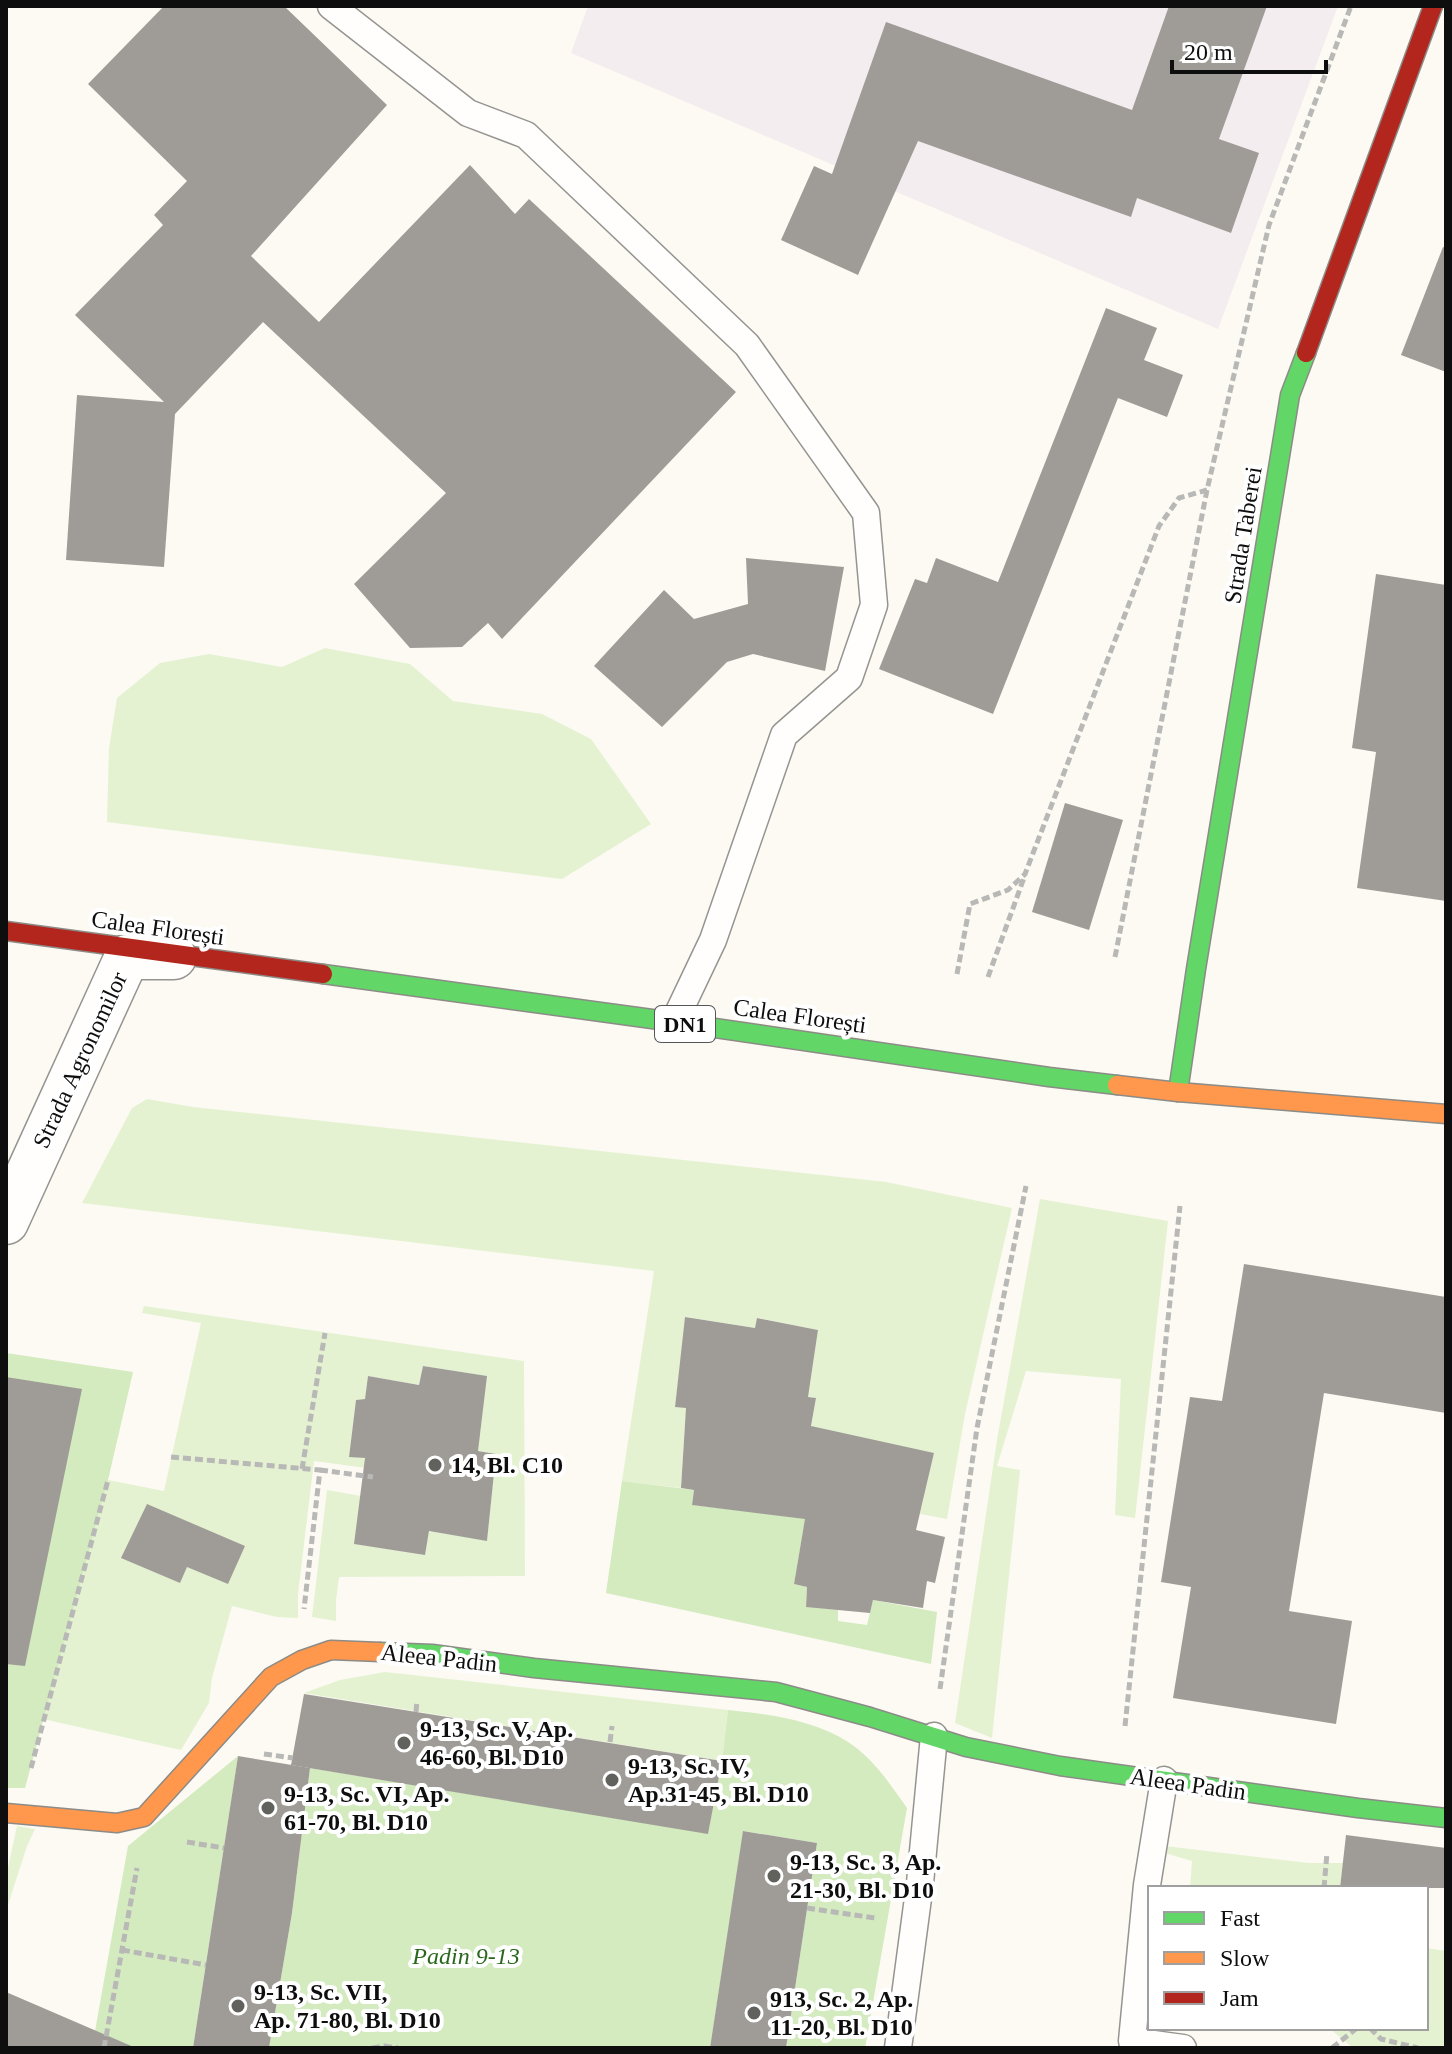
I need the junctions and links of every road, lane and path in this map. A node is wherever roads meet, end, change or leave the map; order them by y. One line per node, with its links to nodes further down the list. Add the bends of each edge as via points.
1 (331, 6): 11 (lane, via 468,113 526,135 747,345 866,513 874,605 849,678 784,735 713,940)
2 (1351, 6): 4 (path, via 1269,225)
3 (1433, 6): 12 (street, Strada Taberei, via 1290,395)
4 (1207, 490): 5 (path, via 1179,498 1159,526); 8 (path)
5 (1025, 874): 9 (path, via 1008,890 970,904); 10 (path)
6 (6, 931): 7 (street, Calea Florești / DN1)
7 (193, 957): 11 (street, Calea Florești / DN1); 16 (street, Strada Agronomilor, via 127,957)
8 (1115, 957)
9 (957, 974)
10 (988, 977)
11 (674, 1022): 12 (street, Calea Florești / DN1)
12 (1178, 1092): 13 (street, Calea Florești / DN1)
13 (1446, 1114)
14 (1026, 1186): 25 (path, via 977,1428)
15 (1180, 1206): 24 (path)
16 (6, 1222)
17 (325, 1333): 19 (path)
18 (171, 1457): 19 (path)
19 (302, 1469): 20 (path)
20 (320, 1470): 21 (path); 23 (path)
21 (373, 1477)
22 (108, 1480): 26 (path)
23 (303, 1618)
24 (1125, 1723)
25 (934, 1736): 27 (street, Aleea Padin, via 1060,1766); 29 (street, Aleea Padin, via 776,1692 432,1654 331,1650 271,1677); 42 (lane)
26 (28, 1777)
27 (1164, 1780): 30 (street, Aleea Padin); 43 (lane, via 1147,1885 1132,2041)
28 (6, 1813): 29 (street, via 117,1823)
29 (144, 1817): 35 (path)
30 (1446, 1818)
31 (1328, 1840): 32 (path)
32 (1324, 1886)
33 (807, 1908): 34 (path)
34 (887, 1919)
35 (122, 1950): 36 (path); 39 (path)
36 (206, 1965)
37 (1354, 2030): 44 (path)
38 (1372, 2030): 45 (path, via 1381,2039)
39 (104, 2048)
40 (372, 2048): 41 (path)
41 (398, 2048)
42 (898, 2048)
43 (1183, 2048)
44 (1332, 2048)
45 (1418, 2048)

